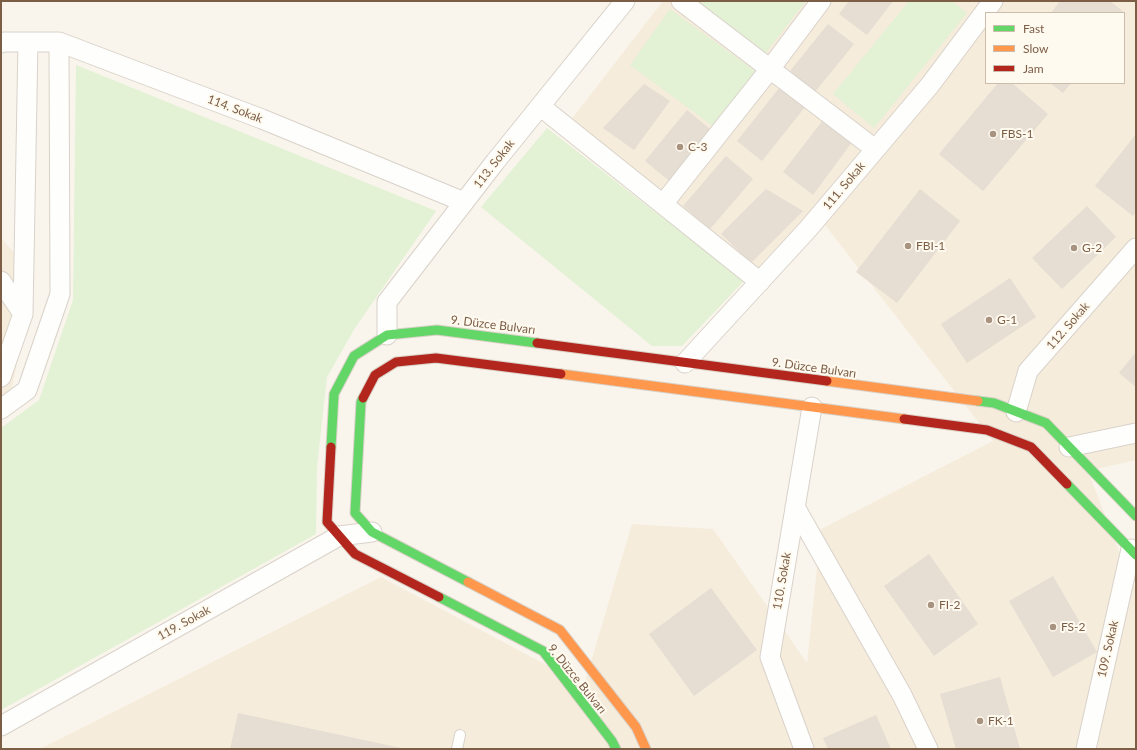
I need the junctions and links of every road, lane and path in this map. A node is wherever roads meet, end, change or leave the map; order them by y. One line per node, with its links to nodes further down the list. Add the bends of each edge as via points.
1 (624, 1): 9 (street, 113. Sokak)
2 (680, 1): 8 (street)
3 (821, 1): 8 (street)
4 (993, 1): 10 (street, 111. Sokak, via 930,85)
5 (28, 42): 6 (street, 114. Sokak); 7 (street, 114. Sokak); 16 (street)
6 (60, 42): 11 (street, 114. Sokak, via 262,119); 21 (street, via 60,294 27,390)
7 (1, 43)
8 (770, 69): 10 (street); 12 (street)
9 (540, 106): 11 (street, 113. Sokak); 12 (street)
10 (875, 149): 15 (street, 111. Sokak)
11 (464, 202): 17 (street, 113. Sokak, via 387,302)
12 (663, 204): 15 (street)
13 (1136, 248): 22 (street, 112. Sokak, via 1028,371)
14 (1, 281): 16 (street)
15 (760, 282): 18 (street, 111. Sokak)
16 (23, 314): 19 (street)
17 (387, 335): 18 (main road, 9. Düzce Bulvarı, via 437,330); 28 (main road, 9. Düzce Bulvarı, via 354,356 334,394 327,522)
18 (685, 363): 22 (main road, 9. Düzce Bulvarı, via 994,403)
19 (1, 376)
20 (812, 407): 25 (street, 110. Sokak); 27 (main road, 9. Düzce Bulvarı, via 436,358 396,362 375,375 361,402 355,513); 29 (main road, 9. Düzce Bulvarı, via 987,430 1030,447)
21 (1, 409)
22 (1016, 412): 24 (main road, 9. Düzce Bulvarı, via 1046,424)
23 (1136, 432): 24 (street)
24 (1069, 447): 26 (main road, 9. Düzce Bulvarı)
25 (795, 507): 35 (street, 110. Sokak, via 770,657); 36 (street, via 902,695)
26 (1134, 511)
27 (372, 532): 28 (street, 119. Sokak); 34 (main road, 9. Düzce Bulvarı, via 560,630 636,727)
28 (339, 536): 30 (street, 119. Sokak); 33 (main road, 9. Düzce Bulvarı, via 355,554 543,652)
29 (1133, 552): 37 (street, 109. Sokak)
30 (1, 726)
31 (460, 735): 32 (lane)
32 (457, 749)
33 (616, 749)
34 (646, 749)
35 (804, 749)
36 (928, 749)
37 (1086, 749)

